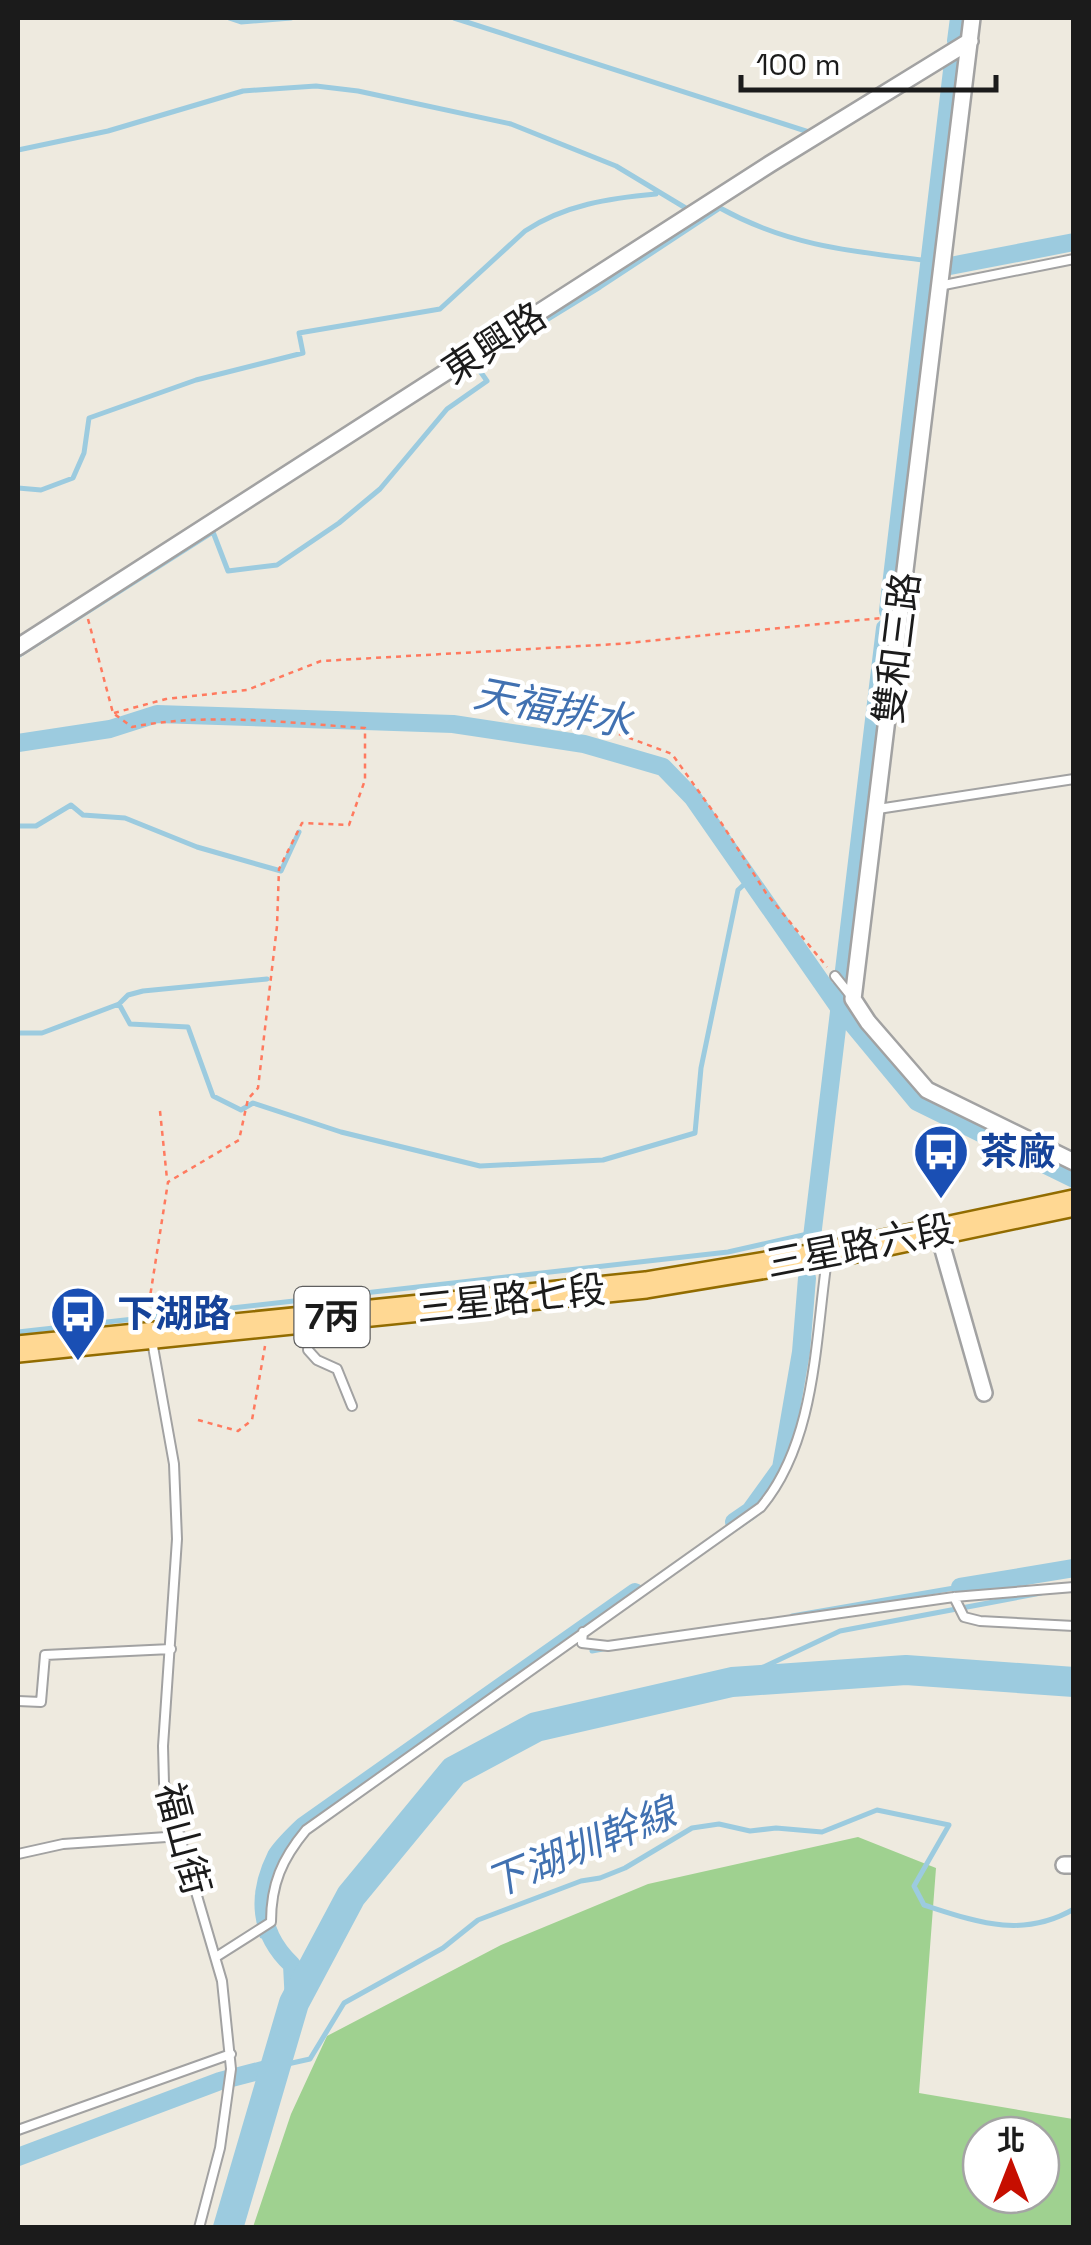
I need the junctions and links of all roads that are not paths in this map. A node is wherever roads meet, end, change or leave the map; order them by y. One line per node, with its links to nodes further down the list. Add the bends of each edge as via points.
1 (972, 18): 2 (street, 雙和三路)
2 (970, 41): 4 (street, 雙和三路); 5 (street, 東興路)
3 (1074, 259): 4 (lane)
4 (939, 286): 7 (street, 雙和三路)
5 (18, 647)
6 (1074, 779): 7 (lane)
7 (878, 809): 9 (street, 雙和三路)
8 (835, 976): 9 (lane)
9 (849, 994): 10 (street, via 927,1090)
10 (1074, 1162)
11 (1074, 1203): 12 (main road, 三星路六段 / 7丙)
12 (938, 1232): 13 (main road, 三星路六段 / 7丙); 18 (street)
13 (814, 1257): 14 (main road, 三星路六段 / 7丙); 23 (lane, via 802,1428 780,1484 736,1526)
14 (646, 1285): 15 (main road, 三星路七段 / 7丙)
15 (311, 1319): 16 (main road, 三星路七段 / 7丙); 19 (lane, via 308,1350 337,1369)
16 (148, 1337): 17 (main road, 三星路七段 / 7丙); 24 (lane, 福山街, via 174,1464)
17 (18, 1349)
18 (984, 1394)
19 (352, 1406)
20 (1074, 1588): 21 (lane)
21 (954, 1596): 22 (lane, via 964,1617 980,1622); 23 (lane, via 608,1646 582,1643)
22 (1074, 1626)
23 (586, 1628): 28 (lane, via 306,1830 281,1863 271,1922)
24 (171, 1649): 25 (lane, via 45,1655 42,1702); 26 (lane, 福山街, via 164,1783)
25 (18, 1702)
26 (181, 1836): 27 (lane, via 63,1844); 28 (lane, 福山街)
27 (18, 1854)
28 (216, 1958): 29 (lane, 福山街)
29 (231, 2054): 30 (lane); 31 (lane, 福山街, via 220,2148)
30 (18, 2130)
31 (199, 2228)

